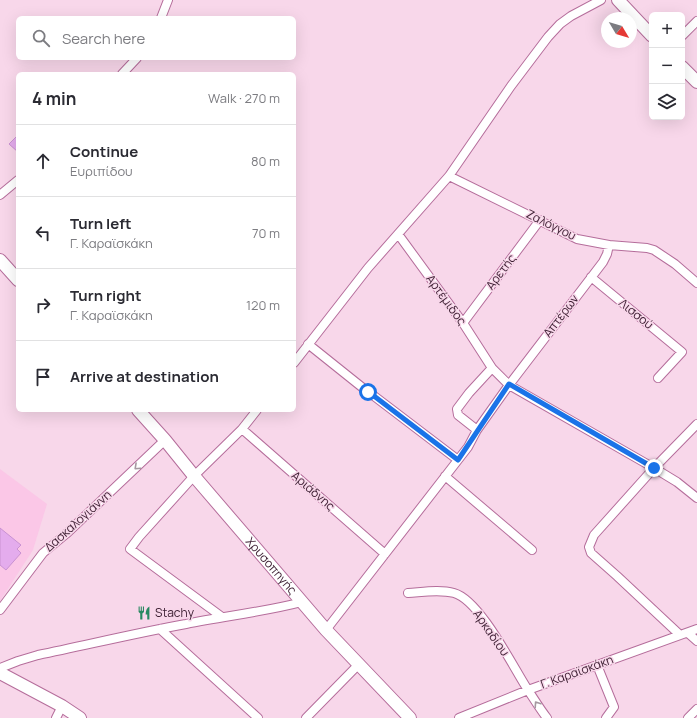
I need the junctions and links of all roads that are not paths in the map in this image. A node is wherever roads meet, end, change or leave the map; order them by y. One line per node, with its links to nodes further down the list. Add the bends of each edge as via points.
1 (168, 0): 4 (street)
2 (601, 0): 12 (street, via 571,16 548,37)
3 (618, 0): 6 (street)
4 (162, 16)
5 (697, 21): 7 (street)
6 (649, 33)
7 (685, 33)
8 (135, 60): 10 (street)
9 (685, 70): 11 (street)
10 (124, 72)
11 (697, 82)
12 (449, 176): 15 (street, Ζαλόγγου); 16 (street)
13 (16, 182): 14 (street)
14 (0, 195)
15 (540, 220): 17 (street, Ζαλόγγου, via 577,239); 22 (street, Αρετής)
16 (398, 234): 22 (street, Αρτέμιδος); 23 (street)
17 (609, 244): 19 (street, Απτέρων, via 603,262); 21 (street, Ζαλόγγου, via 654,250)
18 (0, 260): 20 (street)
19 (591, 277): 26 (street, Λισσού, via 682,352); 27 (street, Απτέρων)
20 (16, 278)
21 (697, 283)
22 (463, 323): 25 (street, Αρτέμιδος)
23 (308, 344): 24 (street); 34 (street)
24 (296, 360)
25 (492, 368): 27 (street); 32 (street, via 457,409 458,415)
26 (658, 378)
27 (509, 384): 32 (street); 35 (street)
28 (140, 412): 33 (street, Χρυσοπηγής)
29 (256, 412): 31 (street)
30 (697, 424): 35 (street)
31 (242, 429): 36 (street); 40 (street, Αριάδνης)
32 (477, 430): 34 (street)
33 (166, 440): 36 (street, Χρυσοπηγής); 43 (street, Δασκαλογιάννη, one-way to 43, via 66,534 43,552)
34 (458, 460): 37 (street)
35 (654, 468): 38 (street); 49 (street, via 594,536 589,547 591,553)
36 (194, 476): 42 (street, Χρυσοπηγής); 44 (street, via 130,549)
37 (445, 476): 39 (street); 40 (street)
38 (697, 498)
39 (532, 550)
40 (385, 554): 47 (street)
41 (408, 593): 55 (street, Αρκαδίου, via 444,591 456,593 466,600 496,637)
42 (302, 602): 44 (street, via 274,610); 47 (street, Χρυσοπηγής)
43 (0, 610)
44 (222, 617): 45 (street)
45 (160, 629): 53 (street, via 38,655); 59 (street)
46 (697, 629): 48 (street, Γ. Καραϊσκάκη)
47 (326, 630): 51 (street, Χρυσοπηγής)
48 (688, 633): 49 (street, Γ. Καραϊσκάκη); 50 (street)
49 (680, 635): 52 (street, Γ. Καραϊσκάκη)
50 (697, 641)
51 (359, 664): 60 (street); 61 (street, Χρυσοπηγής)
52 (597, 665): 55 (street, Γ. Καραϊσκάκη); 64 (street, via 614,707)
53 (0, 668)
54 (0, 673): 56 (street)
55 (528, 690): 62 (street, Γ. Καραϊσκάκη); 63 (street, Αρκαδίου, one-way to 55)
56 (62, 706): 57 (street); 58 (street)
57 (56, 718)
58 (80, 718)
59 (258, 718)
60 (306, 718)
61 (410, 718)
62 (459, 718)
63 (547, 718)
64 (606, 718)

